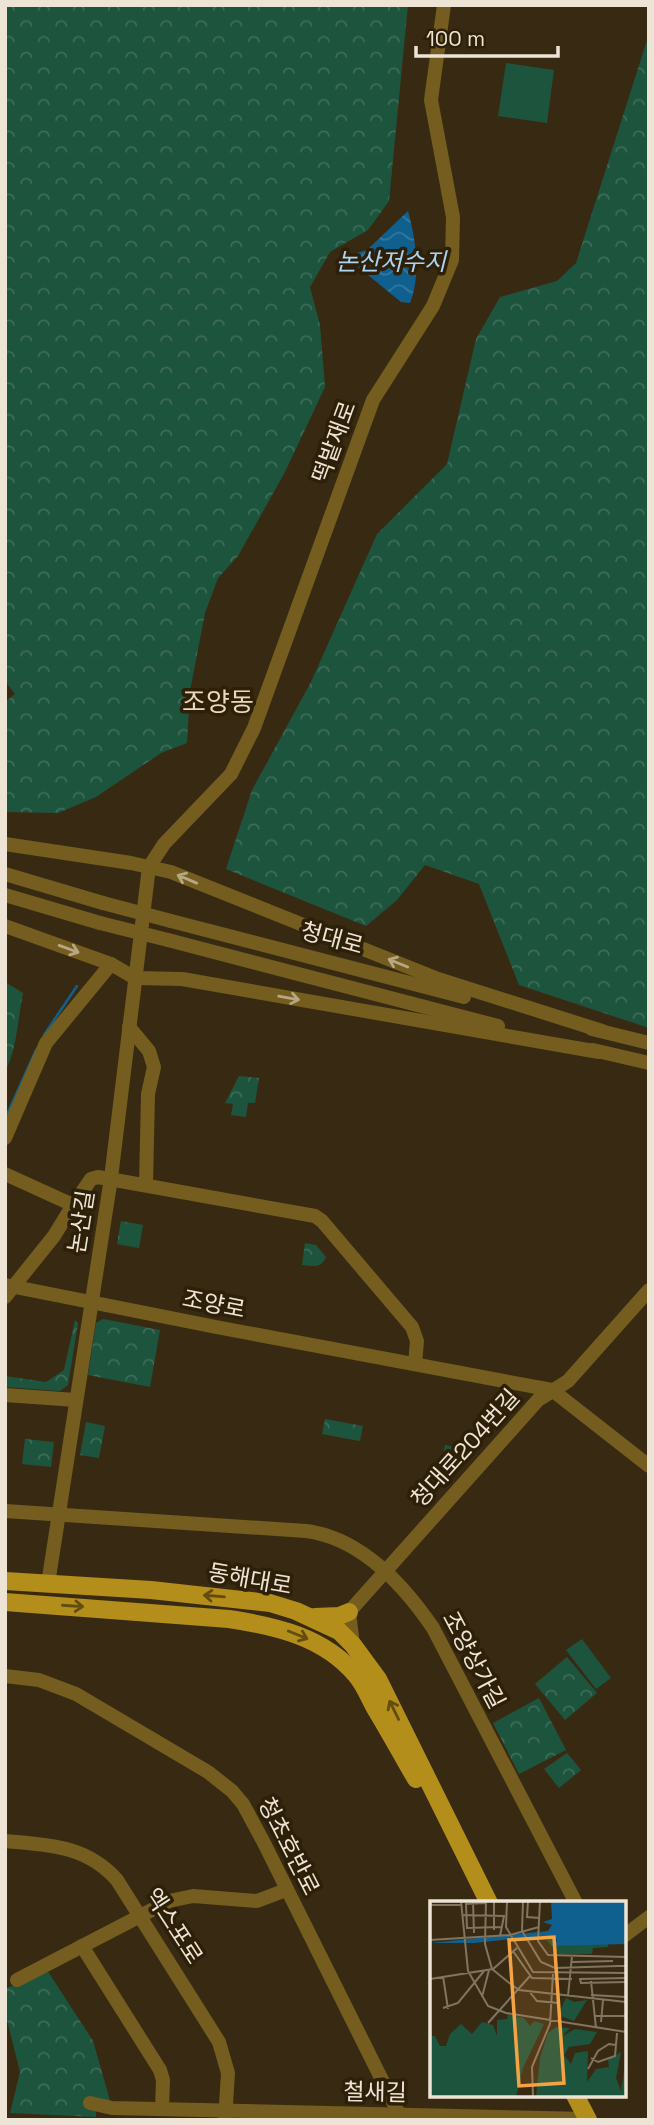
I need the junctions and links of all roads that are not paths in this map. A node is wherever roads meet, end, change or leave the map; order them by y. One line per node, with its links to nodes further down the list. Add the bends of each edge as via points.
1 (444, 5): 3 (street, 떡밭재로, via 431,100 453,217 452,260 433,306 373,400 254,729 231,774 164,844)
2 (5, 844): 3 (street)
3 (149, 867): 8 (street, 논산길); 10 (street, one-way to 3, via 438,979)
4 (5, 874): 10 (street, 청대로, bridge)
5 (5, 895): 12 (street, 청대로, bridge)
6 (5, 926): 7 (street, one-way to 7)
7 (111, 964): 8 (street); 14 (street, via 46,1043)
8 (135, 978): 9 (street, 논산길); 12 (street, one-way to 12, via 182,979)
9 (129, 1027): 16 (street, 논산길); 17 (street, via 149,1051 154,1067 148,1094)
10 (602, 1031): 11 (street, 청대로)
11 (649, 1043)
12 (600, 1052): 13 (street, 청대로)
13 (649, 1063)
14 (5, 1138)
15 (5, 1174): 18 (street)
16 (111, 1178): 17 (street); 18 (street, via 91,1179); 21 (street, 논산길)
17 (146, 1185): 22 (street, via 319,1218 412,1327 417,1341)
18 (73, 1205): 19 (street, via 54,1236)
19 (8, 1289): 21 (street, 조양로)
20 (649, 1290): 23 (street, 청대로204번길, via 568,1381)
21 (90, 1302): 22 (street, 조양로); 25 (street, 논산길)
22 (415, 1364): 23 (street, 조양로)
23 (552, 1390): 26 (street, 조양로); 29 (street, 청대로204번길, via 538,1400)
24 (5, 1395): 25 (street)
25 (76, 1400): 28 (street, 논산길)
26 (649, 1466)
27 (5, 1511): 28 (street, 조양상가길)
28 (59, 1514): 29 (street, 조양상가길, via 320,1533 355,1547); 31 (street, 논산길)
29 (385, 1572): 33 (street, 청대로204번길); 41 (street, 조양상가길, via 433,1628)
30 (5, 1581): 31 (main road, 동해대로)
31 (48, 1584): 34 (main road, 동해대로, one-way to 31, via 244,1599)
32 (5, 1602): 39 (main road, 동해대로, one-way to 39, via 229,1619 260,1623 313,1641 357,1675 419,1784)
33 (349, 1612): 34 (main road); 35 (street)
34 (309, 1616): 35 (main road, 동해대로)
35 (353, 1645): 40 (main road, 동해대로, one-way to 35, via 378,1679)
36 (5, 1676): 38 (street, 청초호반로, via 39,1681 76,1694 220,1780 243,1804)
37 (5, 1841): 42 (street, 엑스포로, via 59,1846 92,1858 117,1880)
38 (286, 1890): 42 (street, via 257,1901 181,1898); 52 (street, 청초호반로)
39 (477, 1901)
40 (488, 1901)
41 (575, 1901)
42 (140, 1916): 45 (street); 51 (street, 엑스포로, via 219,2042 228,2073)
43 (649, 1917): 44 (street)
44 (626, 1934)
45 (82, 1946): 46 (street); 50 (street, via 160,2070)
46 (17, 1980)
47 (576, 2097): 53 (main road)
48 (588, 2097): 54 (main road)
49 (90, 2103): 50 (street, 철새길)
50 (162, 2109): 51 (street, 철새길)
51 (225, 2115): 52 (street, 철새길)
52 (401, 2118): 53 (street, 철새길)
53 (588, 2120)
54 (600, 2120)

